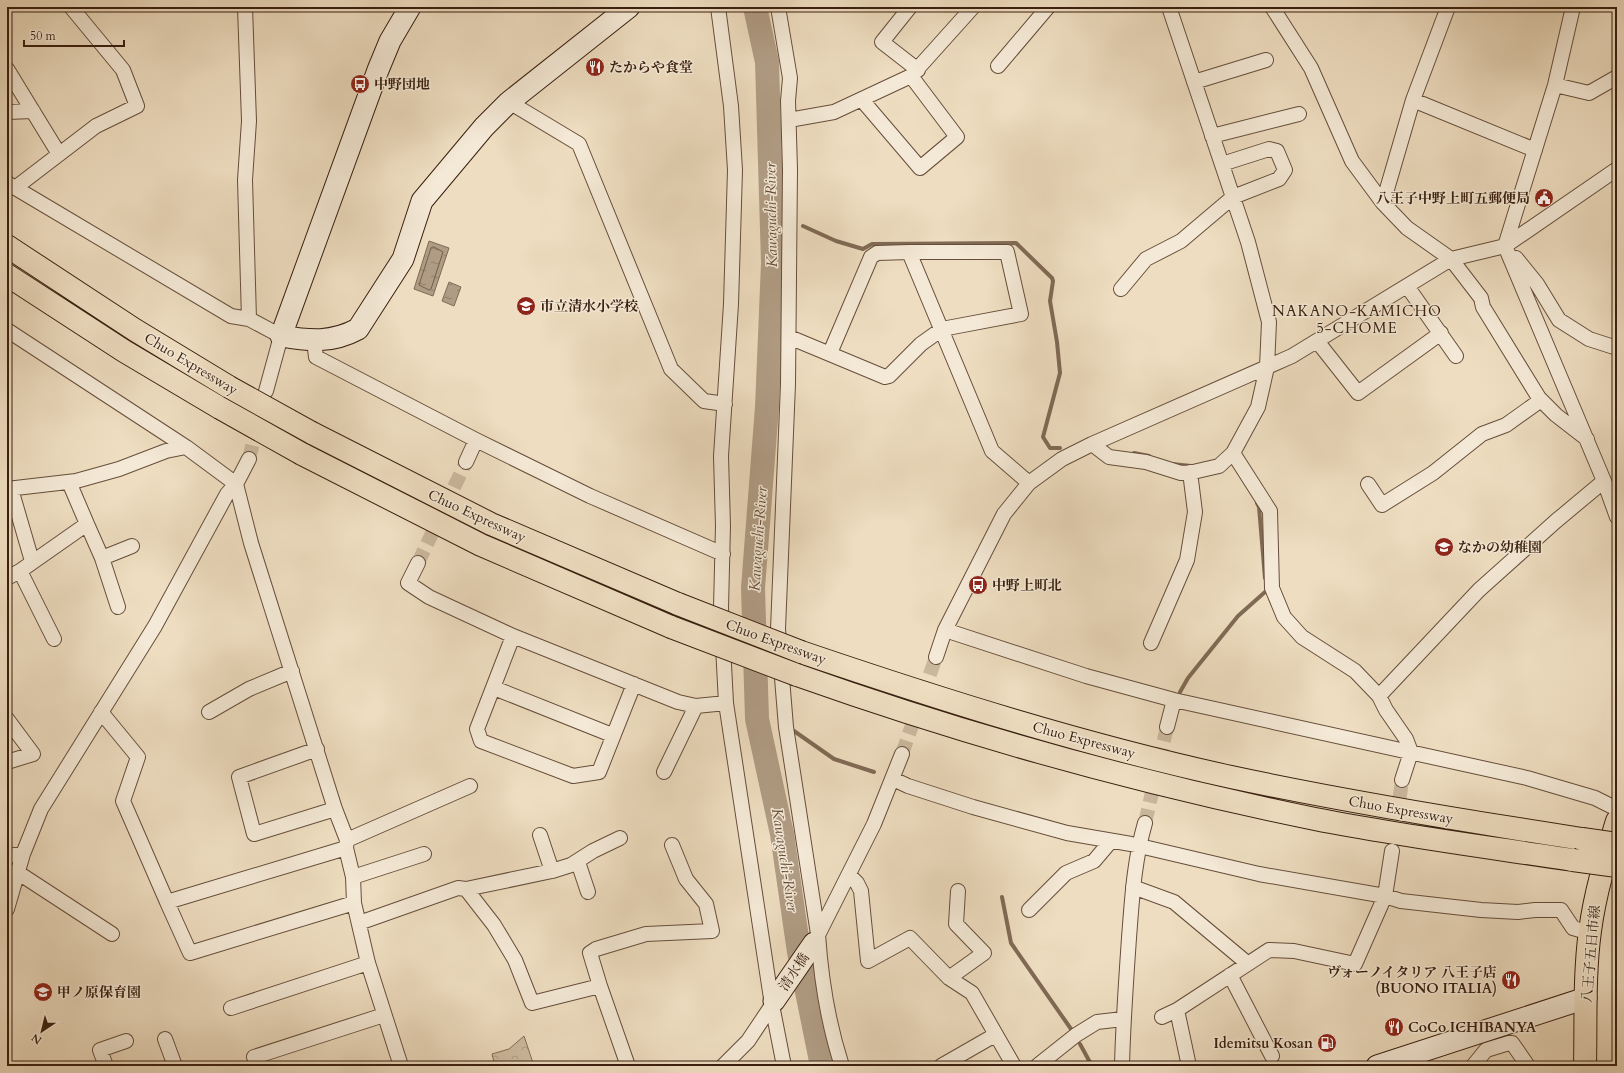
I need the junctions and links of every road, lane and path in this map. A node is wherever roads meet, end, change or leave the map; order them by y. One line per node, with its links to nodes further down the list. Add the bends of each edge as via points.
1 (71, 7): 30 (street, via 123,70 137,106 96,126)
2 (245, 7): 43 (street, via 249,121 245,180)
3 (410, 7): 47 (street, via 393,35 378,70)
4 (628, 7): 23 (street)
5 (718, 7): 57 (street, via 731,106 735,170)
6 (778, 7): 27 (street, via 790,78)
7 (910, 7): 17 (street, via 882,42)
8 (973, 7): 17 (street)
9 (1048, 7): 15 (street)
10 (1169, 7): 19 (street)
11 (1272, 7): 35 (street, via 1311,68 1352,161)
12 (1448, 7): 22 (street)
13 (1573, 7): 20 (street)
14 (1266, 60): 19 (street)
15 (998, 66)
16 (7, 69): 24 (street)
17 (915, 73): 21 (street); 21 (street, via 957,137 920,168)
18 (1617, 77): 20 (street, via 1589,93)
19 (1194, 82): 28 (street)
20 (1555, 85): 29 (street)
21 (862, 100): 27 (street, via 834,112)
22 (1413, 100): 29 (street); 35 (street)
23 (509, 102): 49 (street, via 484,127 422,202 403,259 358,329 347,335); 57 (street, via 579,144 671,369 704,400)
24 (33, 111): 25 (street); 30 (street)
25 (7, 112)
26 (1299, 114): 28 (street)
27 (789, 120): 48 (street)
28 (1212, 136): 31 (street)
29 (1535, 150): 37 (street)
30 (59, 154): 33 (street)
31 (1222, 164): 34 (street); 34 (street, via 1269,148 1277,151 1285,170 1279,180)
32 (1617, 169): 37 (street)
33 (11, 185): 43 (street, via 231,316)
34 (1233, 198): 42 (street, via 1181,241 1146,259); 54 (street, via 1248,242 1269,322)
35 (1383, 203): 39 (street, via 1407,228)
36 (7, 246): 115 (main road, Chuo Expressway, bridge, via 135,330 312,433 491,524 678,604 801,652 981,711 1230,777 1405,811)
37 (1505, 246): 39 (street); 51 (street, via 1537,284 1559,320 1589,339); 58 (street)
38 (909, 252): 44 (street); 44 (street, via 1007,252 1021,314); 52 (street, via 877,253 871,257)
39 (1450, 259): 41 (street); 56 (street, via 1481,298 1483,307)
40 (7, 275): 123 (main road, Chuo Expressway, bridge, via 111,343 220,408 302,454 481,546 670,627 797,675 974,734 1144,780 1402,835)
41 (1407, 286): 46 (street); 50 (street)
42 (1121, 289)
43 (249, 319): 47 (street)
44 (942, 329): 52 (street, via 921,344 885,377); 68 (street, via 992,451)
45 (7, 330): 61 (street)
46 (1440, 333): 50 (street, via 1358,393); 53 (street)
47 (281, 336): 49 (street); 55 (street)
48 (789, 337): 52 (street); 140 (street, via 778,629 786,727)
49 (314, 340): 59 (street, via 316,357)
50 (1317, 341): 54 (street)
51 (1617, 348)
52 (830, 353)
53 (1456, 356)
54 (1267, 367): 60 (street); 62 (street, via 1258,407)
55 (266, 391)
56 (1541, 400): 58 (street); 70 (street, via 1506,425 1482,434 1433,473 1382,505)
57 (725, 404): 75 (street, via 721,456)
58 (1587, 439): 66 (street)
59 (476, 440): 64 (street); 75 (street, via 590,496)
60 (1092, 444): 65 (street, via 1109,457 1146,462 1181,473); 68 (street, via 1062,459)
61 (186, 447): 67 (street); 69 (street)
62 (1233, 453): 65 (street, via 1219,466); 90 (street, via 1270,511 1272,588 1284,617 1302,637 1355,671)
63 (249, 459): 69 (street)
64 (466, 462)
65 (1190, 472): 85 (street, via 1195,512 1187,560)
66 (1604, 481): 72 (street); 90 (street, via 1484,586)
67 (69, 482): 71 (street); 73 (street)
68 (1029, 483): 82 (street, via 1004,514)
69 (236, 484): 87 (street, via 251,543); 94 (street, via 227,494 155,626)
70 (1368, 484)
71 (9, 489): 77 (street)
72 (1617, 517)
73 (87, 524): 76 (street); 77 (street)
74 (132, 546): 76 (street)
75 (722, 554): 92 (street, via 721,608)
76 (102, 558): 81 (street)
77 (32, 561): 79 (street)
78 (418, 563): 83 (street, via 408,583 429,597)
79 (20, 571): 80 (street); 84 (street)
80 (7, 578)
81 (118, 606)
82 (946, 630): 86 (street); 91 (street, via 1086,676)
83 (513, 636): 88 (street); 89 (street)
84 (54, 639)
85 (1151, 643)
86 (936, 657)
87 (292, 671): 95 (street, via 249,689); 99 (street)
88 (634, 684): 93 (street, via 668,699); 98 (street)
89 (494, 688): 98 (street); 98 (street, via 477,729 481,741 573,776 598,772)
90 (1379, 696): 100 (street, via 1406,739)
91 (1174, 700): 97 (street); 100 (street)
92 (726, 703): 93 (street); 147 (street)
93 (696, 706): 103 (street)
94 (101, 712): 119 (street, via 40,809); 133 (street, via 138,757 123,801)
95 (209, 712)
96 (7, 718): 102 (street, via 32,754)
97 (1167, 727)
98 (612, 735)
99 (317, 749): 107 (street); 107 (street, via 239,777 254,834)
100 (1411, 752): 105 (street); 108 (street, via 1528,778 1596,798)
101 (902, 754): 104 (street)
102 (7, 762)
103 (664, 772)
104 (893, 780): 113 (street, via 973,807 1067,833); 126 (street)
105 (1402, 780)
106 (470, 786): 114 (street)
107 (336, 809): 114 (street)
108 (1617, 809)
109 (1617, 821): 138 (main road, 八王子五日市線, via 1595,901)
110 (1145, 824): 117 (street)
111 (540, 835): 124 (street)
112 (620, 838): 122 (street, via 593,851)
113 (1111, 841): 117 (street); 136 (street, via 1094,862 1066,872)
114 (347, 844): 127 (street); 133 (street)
115 (1617, 844)
116 (672, 845): 145 (street, via 686,879 706,904 712,931 646,934 596,949 590,953)
117 (1138, 845): 128 (street); 132 (street, via 1259,874)
118 (1392, 851): 132 (street)
119 (23, 854): 121 (street); 125 (street)
120 (424, 854): 127 (street)
121 (7, 856)
122 (578, 862): 124 (street); 131 (street)
123 (1617, 866)
124 (552, 871): 129 (street)
125 (17, 872): 135 (street); 139 (street)
126 (849, 874): 140 (street); 144 (street, via 861,891 868,961 910,938)
127 (353, 877): 134 (street)
128 (1133, 887): 142 (street, via 1174,902); 152 (street)
129 (466, 888): 137 (street, via 458,888); 145 (street, via 515,960 532,1003)
130 (958, 891): 144 (street, via 956,924 984,953)
131 (588, 892)
132 (1385, 896): 138 (street, via 1401,901 1481,910 1561,910 1572,928); 142 (street, via 1355,964 1294,951 1269,950)
133 (167, 902): 134 (street, via 190,953)
134 (354, 902): 137 (street)
135 (7, 909)
136 (1029, 910)
137 (359, 923): 141 (street)
138 (1590, 933): 146 (main road, 八王子五日市線)
139 (112, 934)
140 (816, 938): 147 (street, 清水橋); 165 (street, via 833,1038)
141 (368, 963): 148 (street); 150 (street)
142 (1247, 963): 143 (street)
143 (1230, 975): 149 (street); 156 (street)
144 (949, 978): 153 (street, via 972,993)
145 (600, 986): 162 (street)
146 (1586, 998): 171 (street); 174 (main road, 八王子五日市線)
147 (773, 1003): 158 (street, via 748,1041); 164 (street)
148 (231, 1008)
149 (1177, 1010): 151 (street); 170 (street)
150 (384, 1015): 157 (street); 161 (street)
151 (1162, 1017)
152 (1123, 1019): 168 (street, via 1097,1022 1076,1034); 169 (street)
153 (996, 1035): 166 (street); 167 (street)
154 (165, 1039): 160 (street)
155 (126, 1040): 159 (street, via 100,1050)
156 (1272, 1056)
157 (254, 1057)
158 (739, 1061): 163 (street)
159 (106, 1066)
160 (175, 1066)
161 (401, 1066)
162 (628, 1066)
163 (723, 1066)
164 (784, 1066)
165 (842, 1066)
166 (941, 1066)
167 (1014, 1066)
168 (1037, 1066)
169 (1122, 1066)
170 (1189, 1066)
171 (1377, 1066)
172 (1473, 1066): 173 (street, via 1486,1050 1512,1043)
173 (1528, 1066)
174 (1585, 1066)

